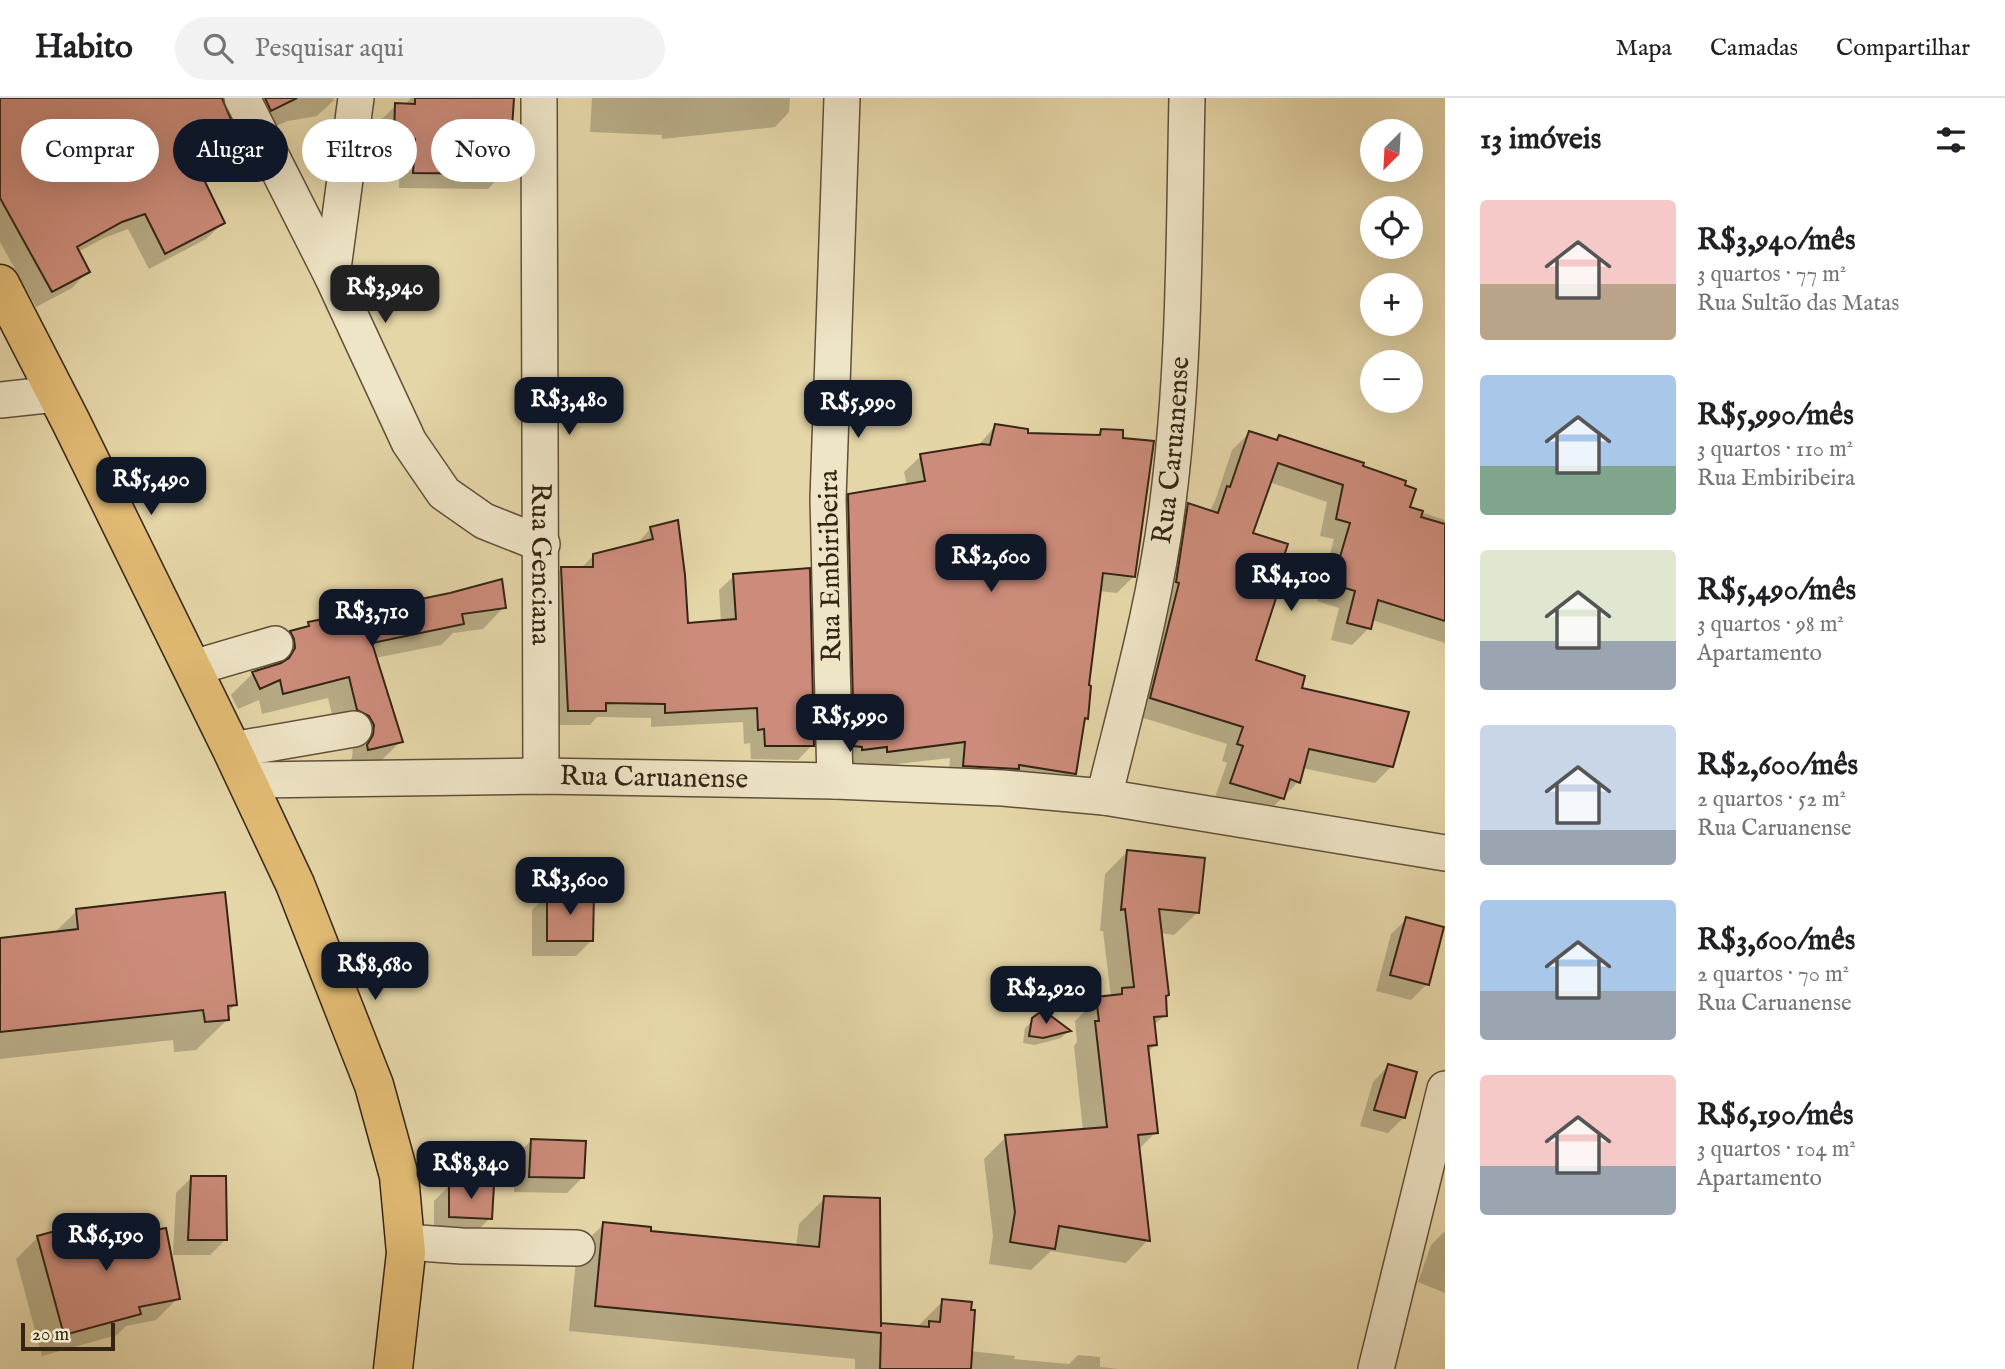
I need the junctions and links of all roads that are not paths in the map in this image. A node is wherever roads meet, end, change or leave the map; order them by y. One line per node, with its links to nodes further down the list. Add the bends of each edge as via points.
1 (243, 98): 6 (street)
2 (356, 98): 6 (street)
3 (539, 98): 10 (street, Rua Genciana)
4 (842, 98): 16 (street, Rua Embiribeira, via 828,499)
5 (1187, 98): 17 (street, Rua Caruanense, via 1177,396 1168,502 1148,619)
6 (332, 276): 10 (street, via 409,442 444,494 484,521)
7 (0, 284): 8 (main road)
8 (56, 394): 9 (street); 12 (main road)
9 (0, 400)
10 (542, 544): 15 (street, Rua Genciana)
11 (275, 644): 12 (street)
12 (192, 668): 14 (main road)
13 (354, 729): 14 (street)
14 (239, 765): 15 (street, Rua Caruanense); 20 (main road, via 295,884 374,1085 399,1176)
15 (541, 776): 16 (street, Rua Caruanense)
16 (835, 781): 17 (street, Rua Caruanense)
17 (1104, 797): 18 (street, Rua Caruanense)
18 (1445, 853)
19 (1445, 1089): 23 (street)
20 (405, 1242): 21 (street); 22 (main road)
21 (577, 1248)
22 (393, 1369)
23 (1376, 1369)

